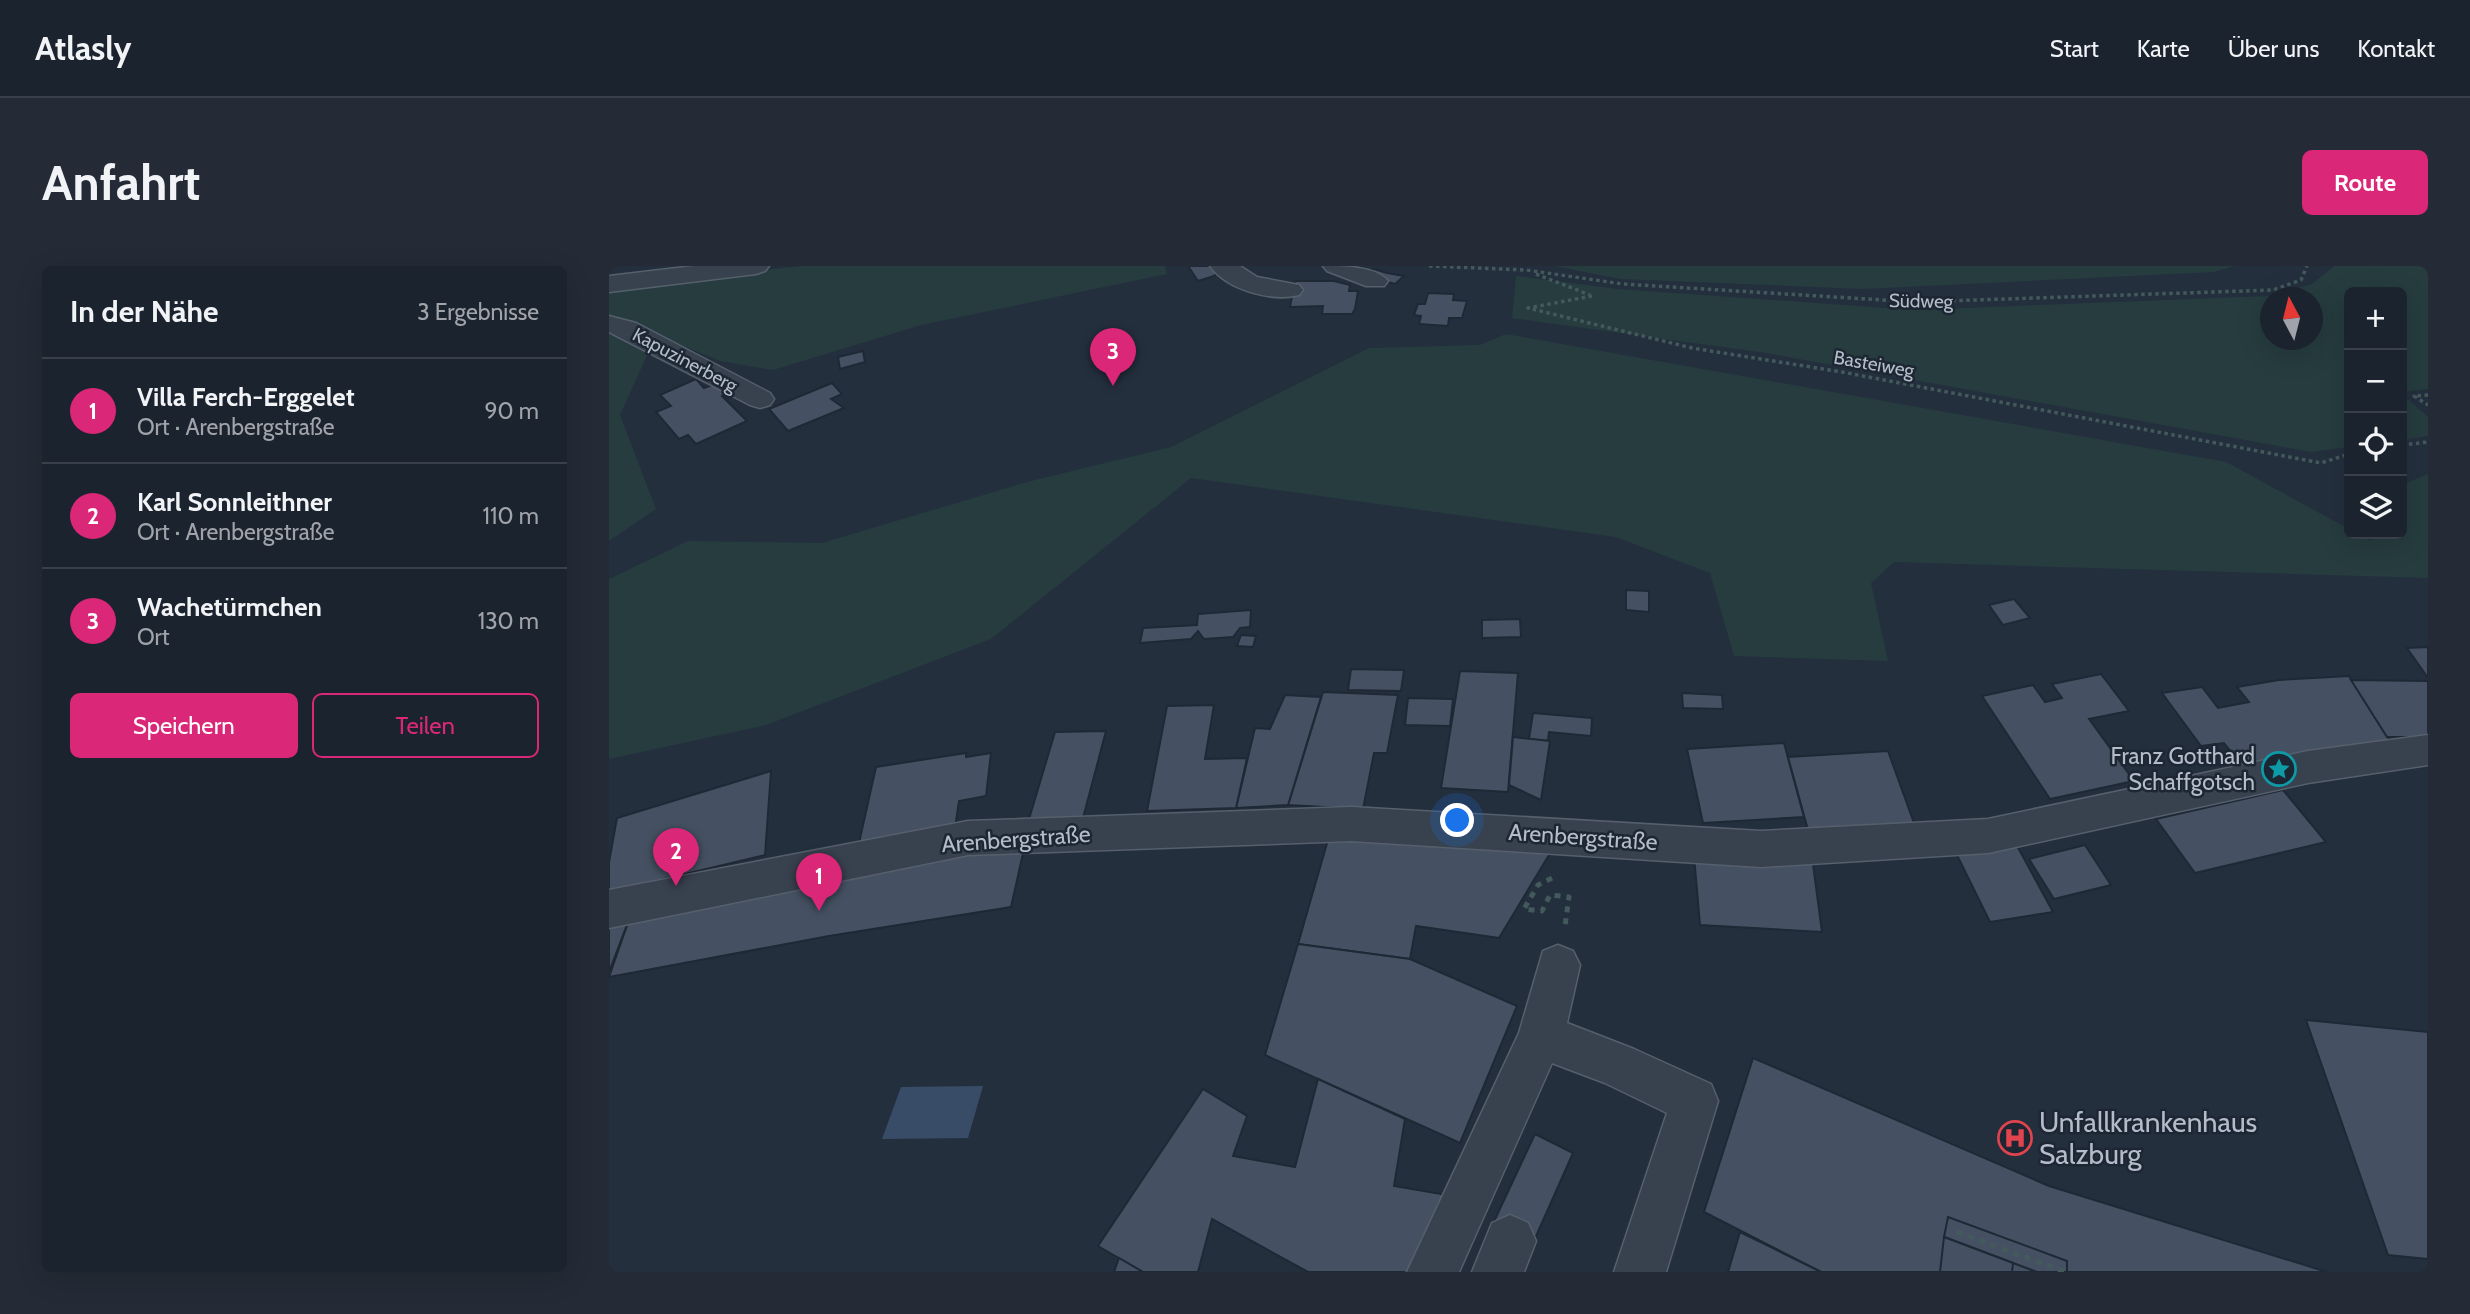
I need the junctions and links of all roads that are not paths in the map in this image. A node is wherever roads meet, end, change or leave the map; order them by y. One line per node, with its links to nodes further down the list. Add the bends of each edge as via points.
1 (756, 266): 5 (street)
2 (1223, 266): 6 (street, via 1250,284)
3 (1336, 266): 4 (street)
4 (1375, 281)
5 (609, 284)
6 (1290, 290)
7 (609, 324): 8 (street, Kapuzinerberg, via 627,329)
8 (760, 400)
9 (2428, 750): 10 (street, Arenbergstraße, via 2308,767 1988,836 1761,849 1351,824 968,838)
10 (609, 909)
11 (1558, 965): 12 (street)
12 (1541, 1036): 13 (street); 14 (street, via 1694,1101)
13 (1433, 1272)
14 (1640, 1272)

